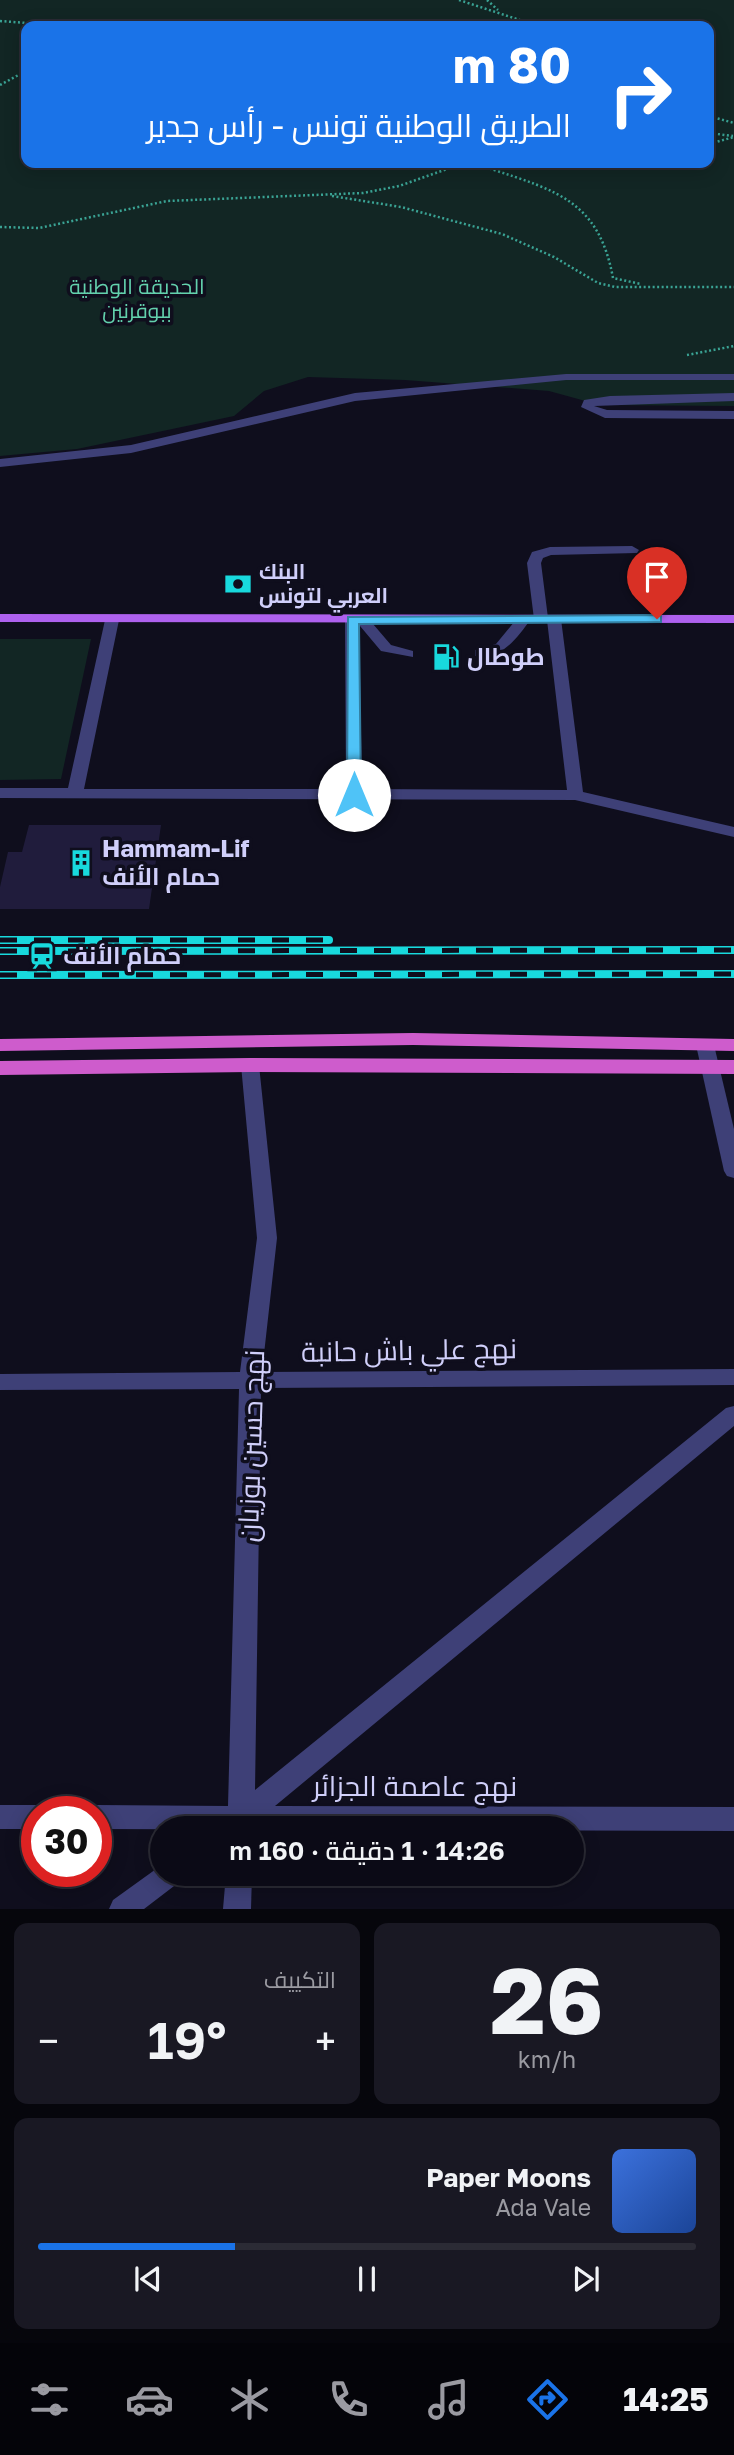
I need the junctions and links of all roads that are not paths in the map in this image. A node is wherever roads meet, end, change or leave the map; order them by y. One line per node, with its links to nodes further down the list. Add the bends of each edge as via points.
1 (734, 377): 4 (street, via 566,377 355,397 131,449)
2 (734, 397): 3 (street, via 610,400 587,407 605,414)
3 (734, 415)
4 (0, 463)
5 (632, 550): 8 (street, via 537,555 534,563)
6 (0, 618): 10 (main road)
7 (524, 619): 8 (main road); 11 (main road); 12 (street, via 501,647)
8 (548, 619): 9 (main road); 17 (street)
9 (734, 619)
10 (112, 620): 11 (main road); 15 (street)
11 (357, 620): 13 (street, via 386,648); 16 (street)
12 (480, 653)
13 (408, 654)
14 (0, 793): 15 (street)
15 (75, 793): 16 (street)
16 (354, 795): 17 (street)
17 (575, 795): 18 (street)
18 (734, 832)
19 (0, 1045): 20 (highway, via 414,1039)
20 (705, 1045): 21 (highway); 23 (street)
21 (734, 1045)
22 (250, 1065): 23 (highway); 25 (highway); 28 (street, نهج حسين بوزيان, via 267,1238)
23 (710, 1067): 24 (highway); 26 (street)
24 (734, 1067)
25 (0, 1068)
26 (734, 1171)
27 (734, 1377): 28 (street, نهج علي باش حانبة)
28 (250, 1381): 29 (street, نهج علي باش حانبة); 31 (street, نهج حسين بوزيان)
29 (0, 1382)
30 (734, 1414): 32 (street)
31 (237, 1816)
32 (248, 1816)
33 (0, 1817): 34 (street)
34 (21, 1817)
35 (112, 1818): 37 (street, نهج عاصمة الجزائر)
36 (734, 1819): 38 (street, نهج عاصمة الجزائر)
37 (150, 1820)
38 (584, 1821)
39 (153, 1886): 41 (street)
40 (238, 1886): 42 (street)
41 (123, 1909)
42 (237, 1909)

